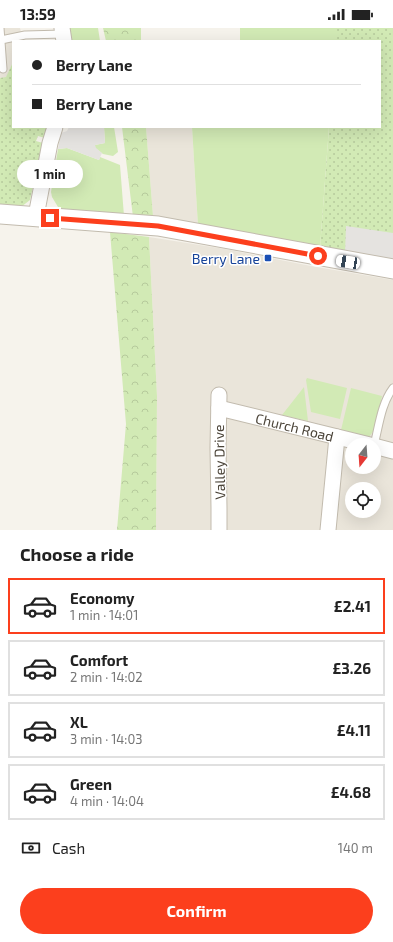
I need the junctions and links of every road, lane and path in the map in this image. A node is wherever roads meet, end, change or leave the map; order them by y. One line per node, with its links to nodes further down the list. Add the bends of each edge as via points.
1 (0, 28): 3 (lane)
2 (63, 34): 3 (lane, via 25,35)
3 (1, 40): 4 (lane)
4 (3, 69)
5 (55, 128): 7 (street)
6 (0, 214): 7 (street)
7 (36, 216): 8 (street, via 158,226)
8 (393, 269)
9 (393, 388): 12 (lane, via 384,403)
10 (219, 402): 11 (street, Church Road); 16 (street, Valley Drive)
11 (337, 437): 13 (street, Church Road); 17 (street)
12 (376, 438)
13 (345, 439)
14 (381, 447): 15 (street)
15 (393, 451)
16 (218, 530)
17 (328, 530)

